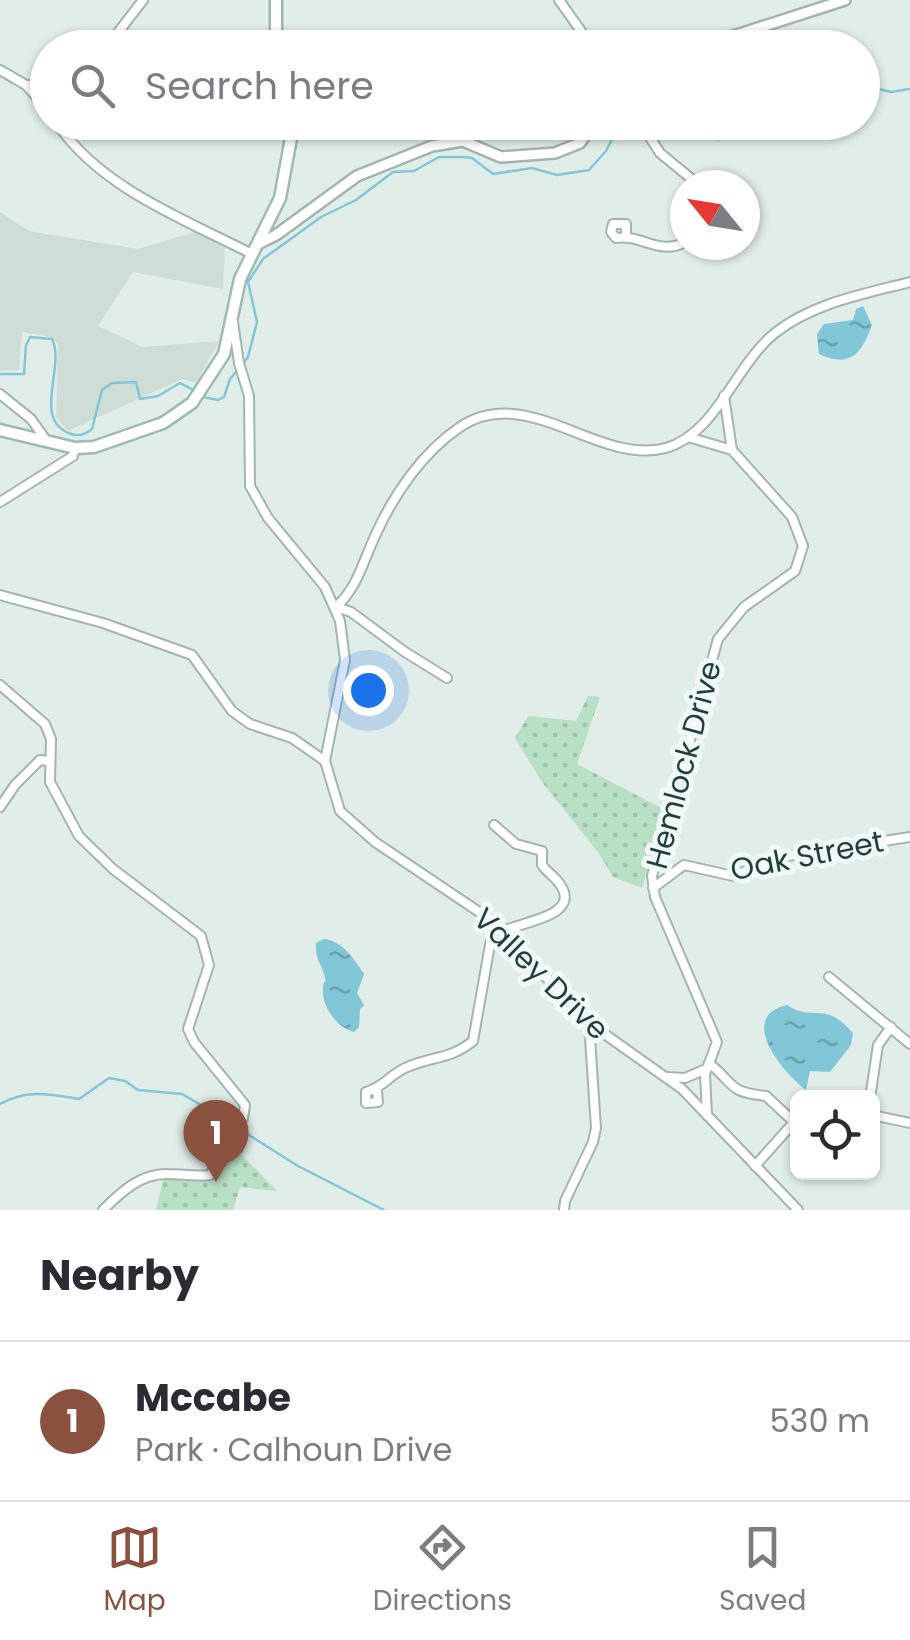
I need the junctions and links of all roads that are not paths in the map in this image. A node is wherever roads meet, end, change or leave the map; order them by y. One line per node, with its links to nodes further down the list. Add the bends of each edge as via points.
1 (144, 0): 5 (street)
2 (276, 0): 6 (main road)
3 (559, 0): 7 (street)
4 (844, 0): 8 (street)
5 (120, 30)
6 (276, 30)
7 (580, 30)
8 (752, 30)
9 (0, 70): 10 (street)
10 (26, 85): 11 (street); 12 (street)
11 (30, 85)
12 (30, 90)
13 (72, 140): 20 (street, via 141,196)
14 (291, 140): 20 (main road, via 280,198)
15 (582, 140): 20 (street, via 555,153 501,157 464,141 432,146 357,176)
16 (652, 140): 17 (street)
17 (681, 170)
18 (626, 236): 19 (street)
19 (670, 248)
20 (255, 249): 22 (main road, via 238,288)
21 (910, 282): 26 (street, via 790,323 747,361)
22 (233, 322): 23 (main road); 24 (street, Valley Drive)
23 (224, 354): 24 (street); 30 (main road, via 199,395 175,417 111,443)
24 (241, 367): 34 (street, Valley Drive, via 250,486)
25 (0, 394): 29 (street)
26 (724, 394): 28 (street); 31 (street)
27 (0, 430): 29 (main road)
28 (688, 437): 31 (street); 34 (street, via 662,449 637,449 524,416 472,420 436,448 398,494 357,582)
29 (46, 440): 30 (main road)
30 (75, 448): 32 (street, via 74,456)
31 (732, 450): 42 (street, Hemlock Drive, via 792,517 802,535 802,556 790,577 744,606 718,639 654,864)
32 (0, 502)
33 (0, 595): 38 (street, via 192,655 232,711)
34 (336, 607): 35 (street, Valley Drive); 38 (street, Valley Drive, via 344,660)
35 (447, 678)
36 (0, 685): 37 (street, via 41,717 51,739)
37 (49, 761): 39 (street, via 30,767); 59 (street, via 50,782 85,843 200,936 209,966 188,1029 245,1105 210,1175 146,1176)
38 (325, 761): 43 (street, Valley Drive, via 333,796 353,825)
39 (0, 807)
40 (494, 825): 44 (street, via 516,844 542,851 542,866 564,896 549,917)
41 (910, 837): 42 (street, Oak Street, via 782,857 733,876 684,865)
42 (653, 888): 49 (street, Hemlock Drive, via 715,1036)
43 (494, 922): 44 (street, Valley Drive); 52 (street, via 472,1041 450,1056 409,1066)
44 (504, 931): 46 (street, Valley Drive)
45 (829, 976): 47 (street)
46 (589, 1023): 50 (street, Valley Drive); 60 (street, via 596,1128)
47 (891, 1027): 48 (street); 51 (street, via 878,1045)
48 (910, 1044)
49 (708, 1066): 50 (street, via 685,1078); 53 (street, Hemlock Drive); 54 (street, via 733,1089 766,1096)
50 (664, 1076): 53 (street, Valley Drive)
51 (871, 1090)
52 (377, 1091)
53 (707, 1115): 58 (street, Valley Drive)
54 (790, 1116)
55 (880, 1117): 56 (street)
56 (910, 1123)
57 (790, 1128): 58 (street)
58 (755, 1166): 61 (street, Valley Drive)
59 (103, 1210)
60 (564, 1210)
61 (798, 1210)

